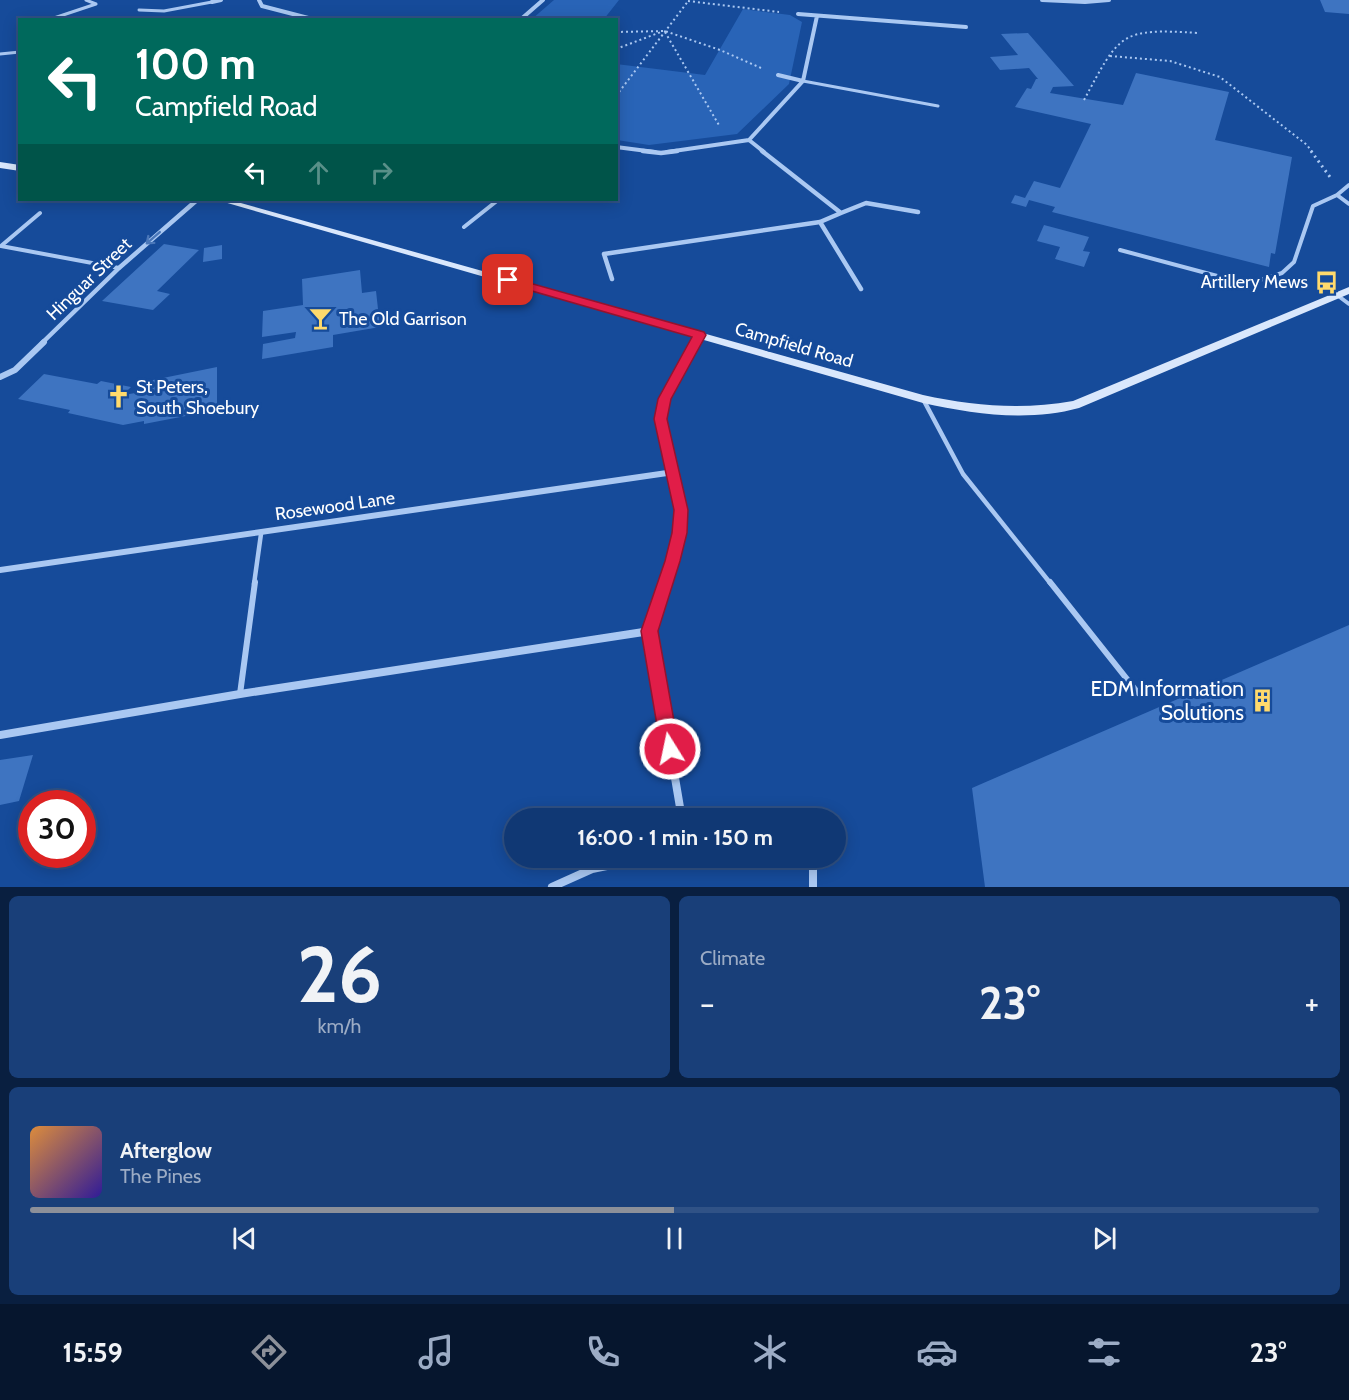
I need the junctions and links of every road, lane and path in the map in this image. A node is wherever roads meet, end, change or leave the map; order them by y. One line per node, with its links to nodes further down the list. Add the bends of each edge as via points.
1 (86, 0): 12 (lane, via 96,4)
2 (221, 0): 8 (street)
3 (259, 0): 13 (street, via 262,6)
4 (543, 0): 14 (street)
5 (1042, 0): 6 (street)
6 (1109, 0)
7 (688, 1): 10 (path); 16 (path)
8 (212, 2): 9 (lane, via 164,11)
9 (139, 10)
10 (798, 14): 11 (street)
11 (817, 16): 15 (street); 24 (street)
12 (54, 18)
13 (308, 18)
14 (522, 18)
15 (966, 27)
16 (665, 31): 17 (path); 19 (path); 23 (path); 25 (path); 29 (path)
17 (618, 32)
18 (1198, 33): 22 (path, via 1162,31 1126,38)
19 (618, 49)
20 (18, 52): 21 (lane)
21 (0, 54)
22 (1110, 56): 26 (path); 34 (path, via 1170,61 1220,77 1307,145)
23 (778, 75): 24 (street)
24 (803, 81): 27 (lane); 28 (street)
25 (618, 93)
26 (1084, 100)
27 (938, 106)
28 (749, 140): 29 (street); 41 (street)
29 (730, 144): 30 (street, via 661,153)
30 (618, 147)
31 (0, 165): 32 (street)
32 (18, 168)
33 (1349, 185): 34 (lane)
34 (1339, 193): 38 (lane); 44 (lane, via 1313,206 1294,262 1282,273 1257,281 1236,281)
35 (196, 201): 45 (street, Hinguar Street, one-way to 45)
36 (226, 201): 51 (street, Campfield Road)
37 (497, 201): 43 (lane)
38 (1349, 204)
39 (918, 212): 41 (street, via 866,203)
40 (40, 213): 45 (lane, via 1,246)
41 (841, 213): 42 (street)
42 (820, 222): 46 (street, via 604,254); 47 (street)
43 (464, 227)
44 (1120, 250)
45 (119, 268): 52 (street, Hinguar Street, via 15,370)
46 (612, 279)
47 (861, 289)
48 (1349, 291): 49 (street, Campfield Road)
49 (1337, 296): 50 (lane); 53 (street, Campfield Road, via 1075,405 1054,410 999,411)
50 (1349, 304)
51 (700, 335): 53 (street, Campfield Road); 54 (street, via 665,399 661,419)
52 (0, 377)
53 (923, 399): 58 (lane, via 963,474)
54 (674, 472): 55 (street, Rosewood Lane); 57 (street, via 681,510 680,533)
55 (261, 534): 56 (street, Rosewood Lane); 59 (lane)
56 (0, 570)
57 (650, 631): 59 (street); 61 (street)
58 (1138, 693)
59 (240, 694): 60 (street)
60 (0, 735)
61 (680, 808)
62 (597, 868): 64 (street)
63 (813, 868): 65 (street)
64 (552, 887)
65 (813, 887)

